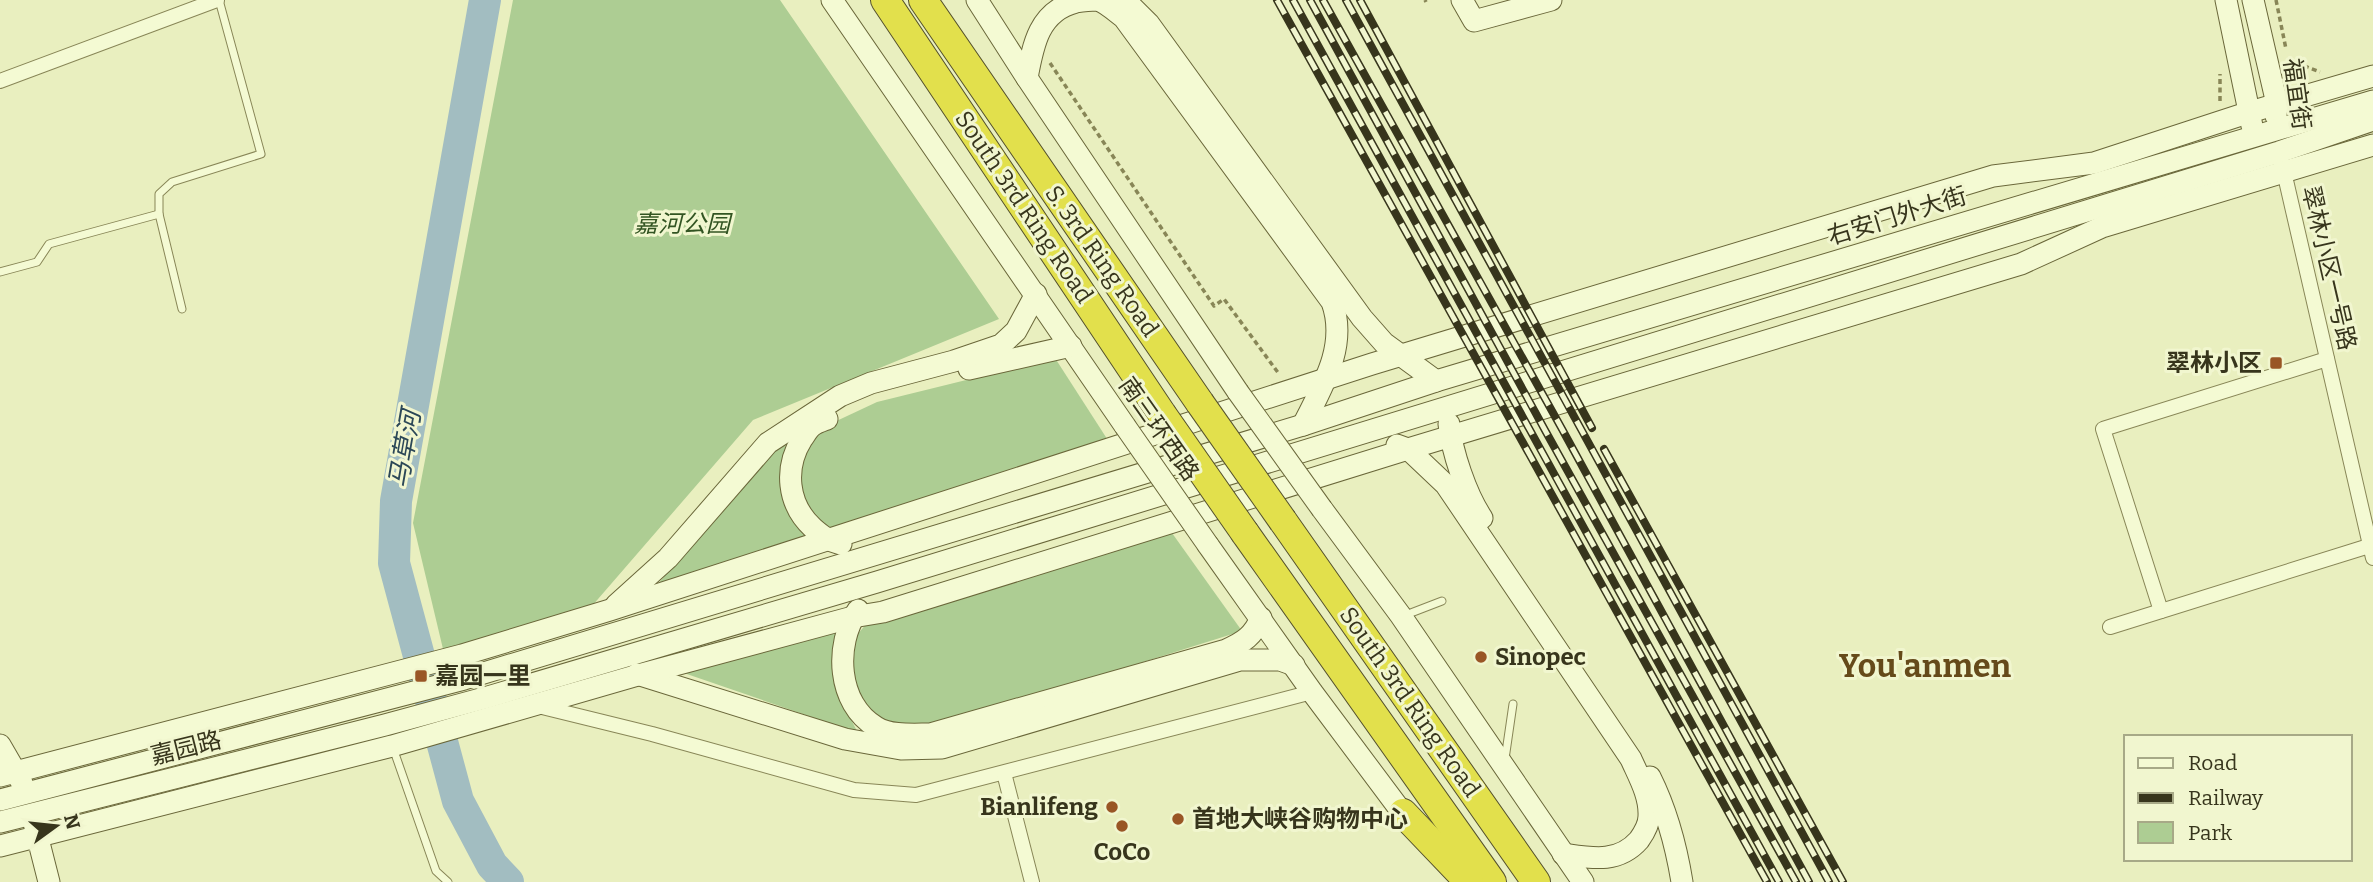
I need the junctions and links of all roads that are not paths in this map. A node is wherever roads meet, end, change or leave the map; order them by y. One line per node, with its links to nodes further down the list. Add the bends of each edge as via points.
1 (218, 0): 13 (street); 20 (lane, via 261,154 172,181 159,194)
2 (832, 0): 22 (main road, 南三环西路)
3 (885, 0): 72 (highway, South 3rd Ring Road, bridge, via 1162,414)
4 (923, 0): 34 (highway, S. 3rd Ring Road, bridge)
5 (977, 0): 12 (main road)
6 (1125, 0): 25 (main road, via 1149,24 1362,318)
7 (1462, 0): 8 (main road, via 1474,21)
8 (1551, 0)
9 (2226, 0): 16 (main road, 福宜街)
10 (2253, 0): 15 (main road, 福宜街)
11 (2373, 76): 15 (main road)
12 (1027, 78): 27 (main road, via 1046,19 1061,6 1098,0 1124,18 1332,302 1338,318 1336,346); 42 (main road, bridge, via 1238,392)
13 (0, 81)
14 (2373, 101): 19 (main road, 右安门外大街)
15 (2277, 104): 16 (main road); 19 (main road, 福宜街)
16 (2250, 112): 19 (main road, 福宜街); 25 (main road, via 2094,163 1993,177)
17 (2373, 120): 19 (main road, 右安门外大街)
18 (2373, 145): 19 (main road)
19 (2273, 149): 26 (street, 翠林小区一号路); 28 (main road, 右安门外大街); 29 (main road, 右安门外大街); 32 (main road, via 2021,264)
20 (159, 214): 21 (lane, via 49,244 37,262); 23 (lane)
21 (0, 272)
22 (1036, 294): 24 (main road, 南三环西路); 40 (main road, via 1016,331 1001,345 840,396 768,443 668,558)
23 (182, 309)
24 (1071, 346): 35 (main road, via 932,378 868,398 810,427 791,464 790,485 804,519); 44 (main road, 南三环西路, bridge)
25 (1402, 355): 27 (main road); 28 (main road)
26 (2327, 359): 37 (street, 翠林小区一号路); 41 (street, via 2103,429)
27 (1326, 379): 30 (main road); 35 (main road)
28 (1436, 381): 30 (main road, 右安门外大街)
29 (1447, 408): 31 (main road, 右安门外大街); 32 (main road)
30 (1303, 425): 36 (main road, 右安门外大街)
31 (1365, 433): 33 (main road); 38 (main road, 右安门外大街)
32 (1450, 436): 33 (main road); 75 (main road, via 1473,504 1641,760 1662,802)
33 (1408, 449): 43 (main road); 66 (main road, via 1446,485 1631,759 1645,791 1650,817 1645,832 1625,853 1607,858)
34 (1283, 521): 73 (highway, South 3rd Ring Road)
35 (829, 541): 36 (main road); 40 (main road)
36 (881, 551): 46 (main road, 嘉园路)
37 (2371, 552): 41 (street)
38 (877, 582): 43 (main road); 47 (main road, 右安门外大街)
39 (1441, 601): 42 (lane)
40 (610, 610): 46 (main road); 58 (main road, via 369,680)
41 (2161, 611): 45 (street)
42 (1401, 616): 56 (main road)
43 (853, 617): 44 (main road, via 843,647 843,677 862,716 877,729 903,734 930,734 1226,650 1247,640); 49 (main road)
44 (1261, 618): 48 (main road, 南三环西路)
45 (2110, 626)
46 (573, 646): 59 (main road, 嘉园路, via 381,702)
47 (594, 665): 49 (main road); 53 (main road, 右安门外大街)
48 (1294, 665): 49 (main road, via 1280,660 1240,660 942,748 901,748 845,739); 50 (main road, 南三环西路)
49 (638, 675): 52 (main road)
50 (1312, 692): 57 (street); 61 (main road, 南三环西路)
51 (1513, 704): 56 (lane)
52 (534, 705): 53 (main road); 57 (street, via 854,790 916,795)
53 (480, 707): 54 (main road)
54 (388, 736): 62 (main road, 嘉园路); 64 (main road); 68 (lane, via 436,871)
55 (0, 745): 58 (main road)
56 (1503, 767): 66 (main road)
57 (1004, 773): 69 (street)
58 (8, 774): 59 (main road)
59 (26, 793): 60 (main road, 嘉园路); 62 (main road)
60 (0, 800)
61 (1403, 813): 70 (main road, 南三环西路); 71 (highway)
62 (32, 814): 63 (main road, 嘉园路); 64 (main road)
63 (0, 822)
64 (37, 836): 65 (main road); 67 (main road)
65 (0, 846)
66 (1563, 854): 74 (main road)
67 (49, 882)
68 (447, 882)
69 (1032, 882)
70 (1450, 882)
71 (1469, 882)
72 (1492, 882)
73 (1536, 882)
74 (1583, 882)
75 (1682, 882)

